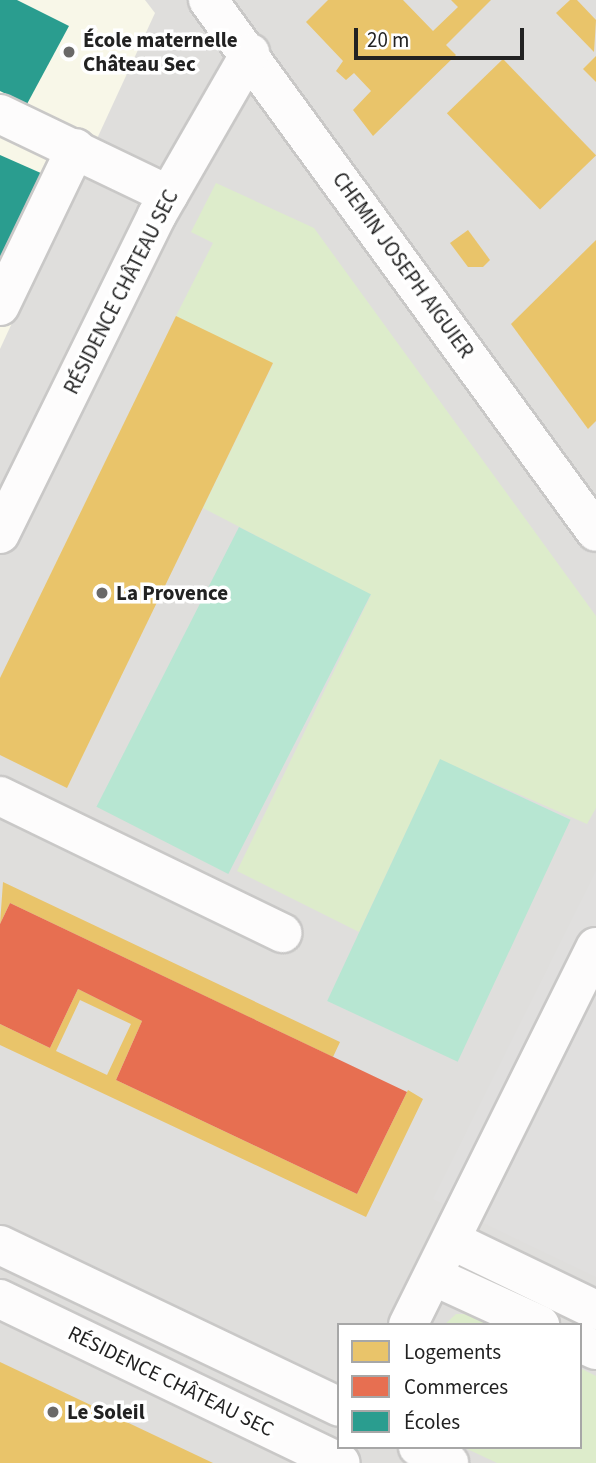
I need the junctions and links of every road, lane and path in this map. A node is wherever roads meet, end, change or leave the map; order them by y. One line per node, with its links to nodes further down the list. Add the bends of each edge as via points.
1 (208, 0): 2 (street, CHEMIN JOSEPH AIGUIER)
2 (250, 53): 5 (street, RÉSIDENCE CHÂTEAU SEC); 7 (street, CHEMIN JOSEPH AIGUIER)
3 (0, 114): 4 (street)
4 (76, 148): 5 (street); 6 (street)
5 (169, 195): 8 (street, RÉSIDENCE CHÂTEAU SEC)
6 (0, 306)
7 (596, 532)
8 (0, 534)
9 (0, 796): 10 (street)
10 (282, 933)
11 (596, 947): 12 (street)
12 (452, 1240): 14 (street); 16 (street)
13 (0, 1245): 19 (street)
14 (433, 1276): 17 (street); 18 (street)
15 (0, 1298): 21 (street, RÉSIDENCE CHÂTEAU SEC)
16 (596, 1310)
17 (409, 1323)
18 (536, 1323)
19 (337, 1406)
20 (422, 1449): 22 (street)
21 (342, 1457)
22 (449, 1463)

